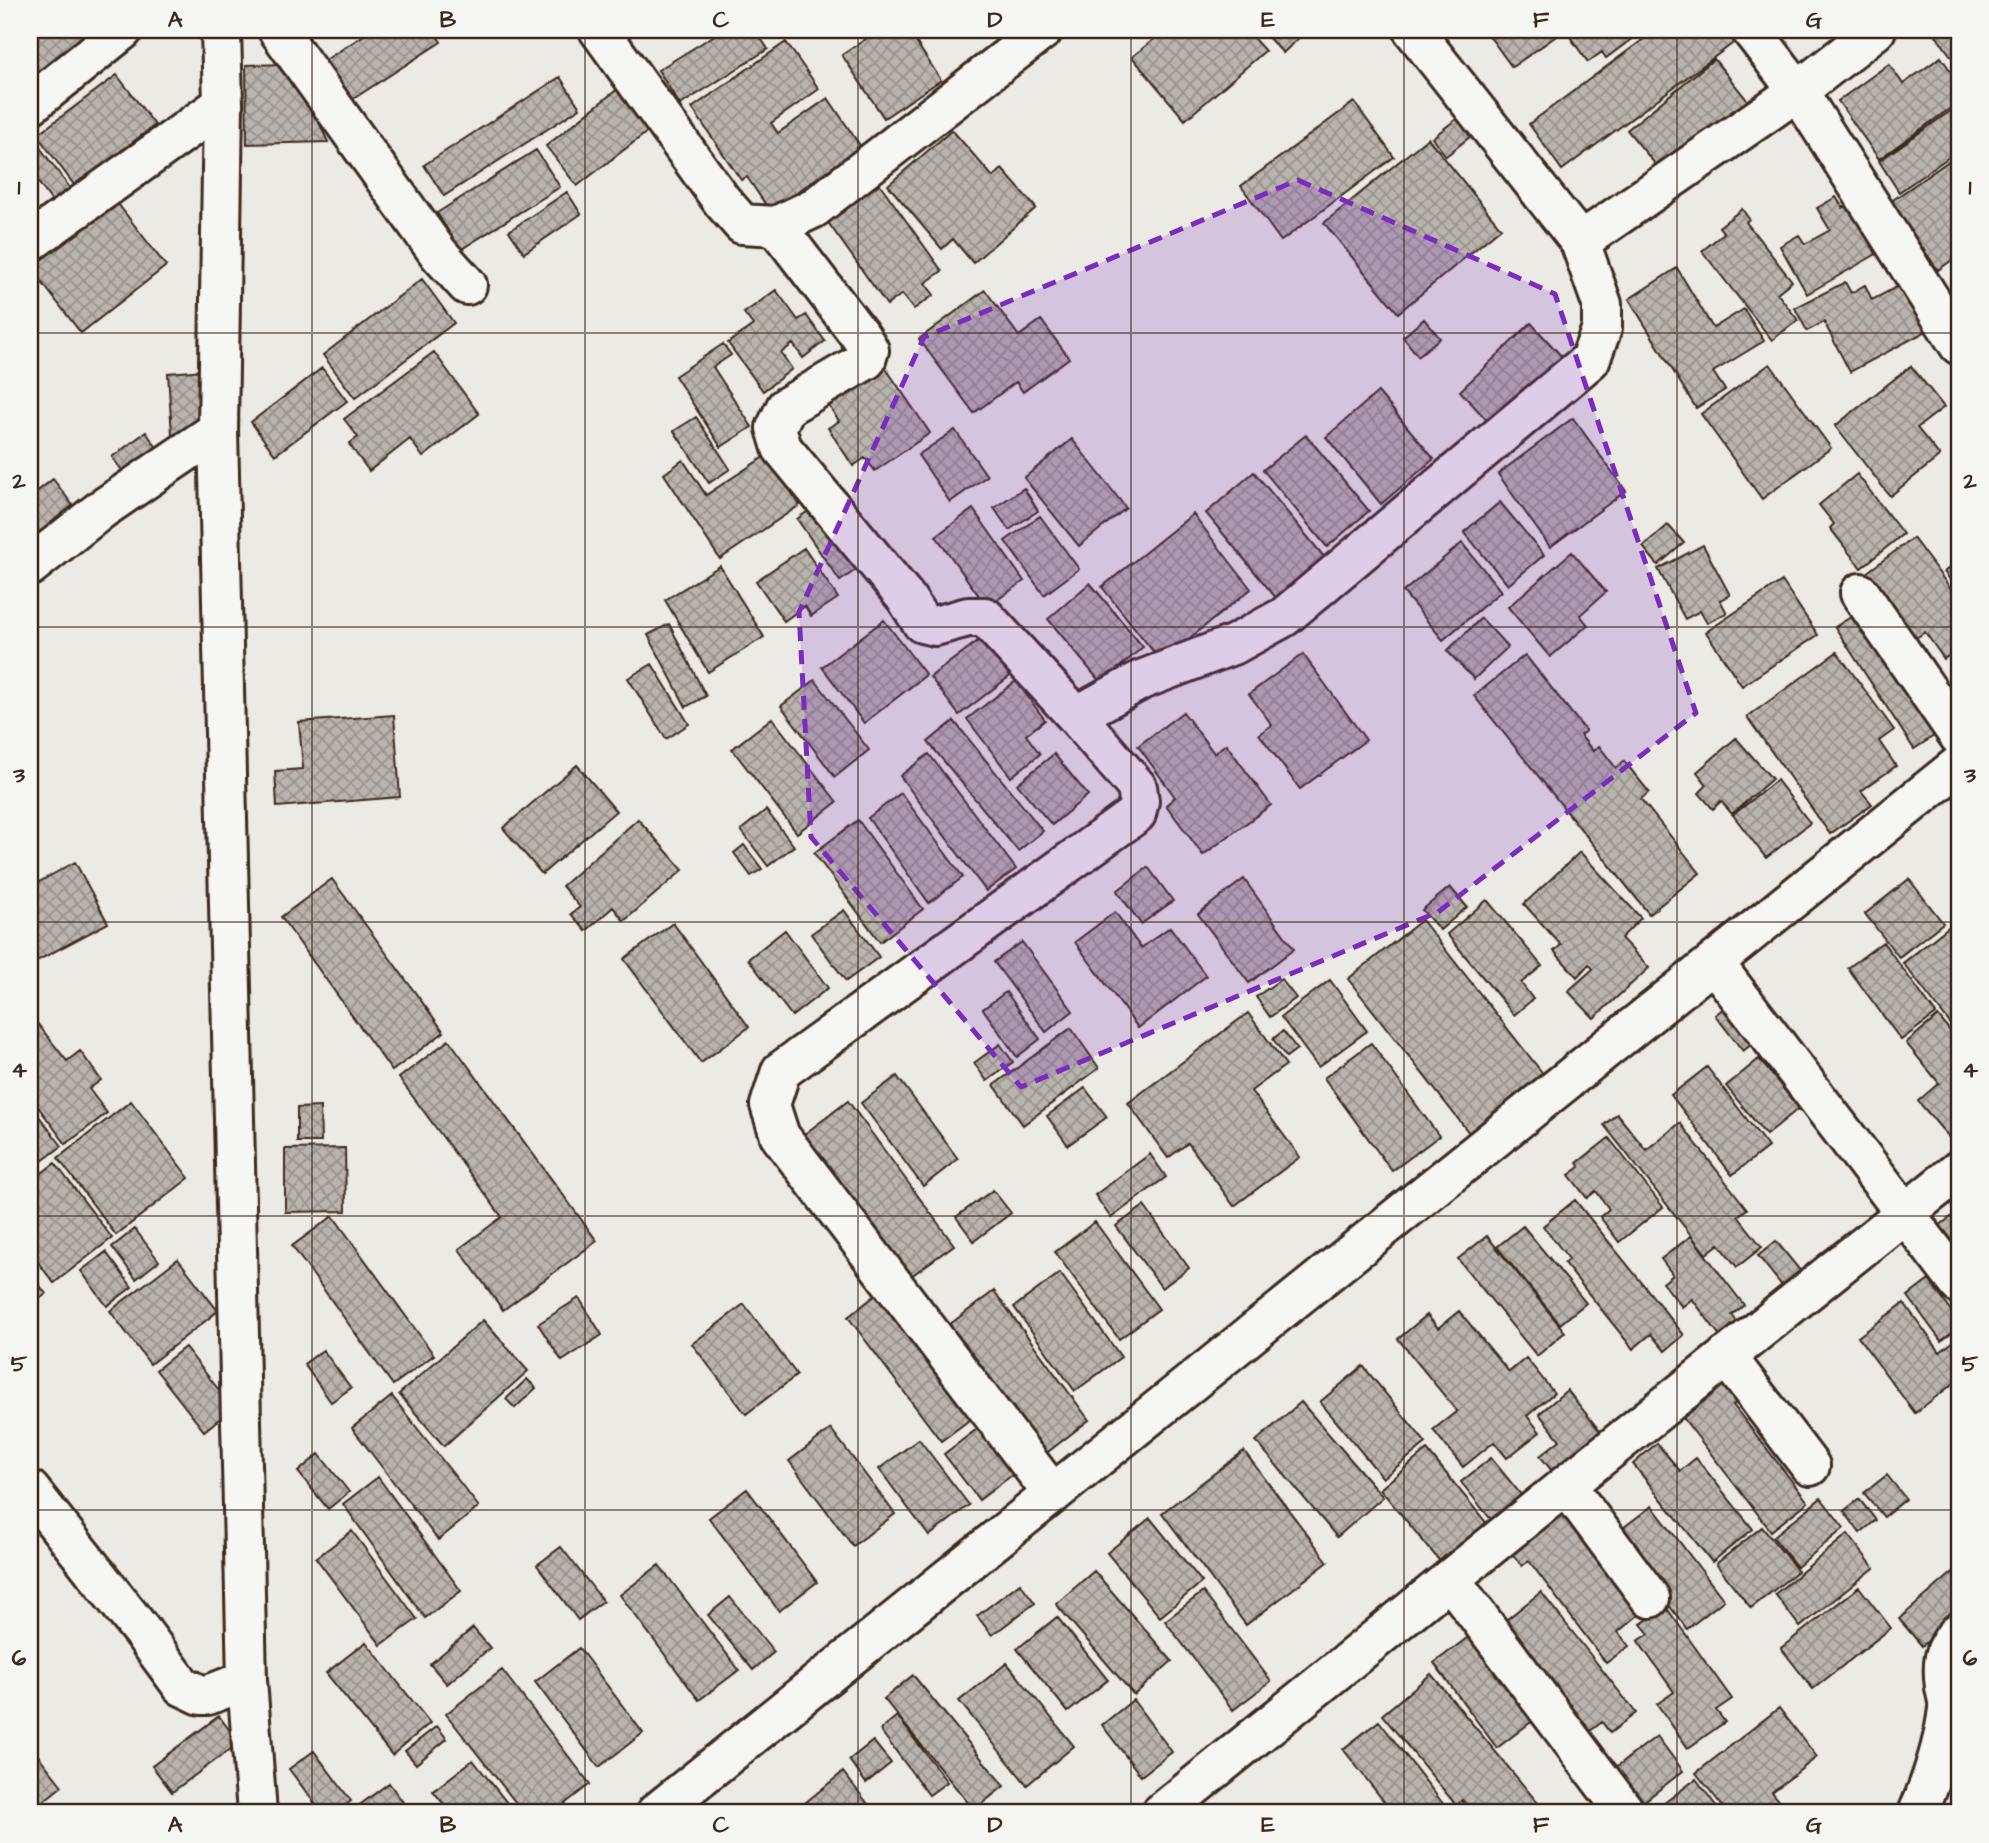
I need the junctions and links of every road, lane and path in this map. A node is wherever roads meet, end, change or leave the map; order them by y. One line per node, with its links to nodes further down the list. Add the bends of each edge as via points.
1 (123, 30): 11 (street)
2 (221, 30): 10 (street)
3 (278, 30): 15 (street, via 439,254)
4 (599, 30): 12 (street, via 742,224)
5 (1043, 30): 12 (street, via 814,208)
6 (1413, 30): 14 (street)
7 (1751, 30): 9 (street)
8 (1876, 30): 9 (street)
9 (1798, 91): 14 (street); 16 (street)
10 (223, 104): 13 (street); 17 (street)
11 (30, 105)
12 (776, 226): 20 (street, via 869,350 866,360 786,407 776,428 782,448 922,622 935,626 985,617)
13 (30, 242)
14 (1580, 242): 20 (street, via 1602,304 1602,328 1590,360 1284,617 1235,644 1141,680)
15 (467, 285)
16 (1959, 345)
17 (218, 430): 18 (street, via 102,509); 35 (street)
18 (30, 566)
19 (1860, 593): 21 (street)
20 (1076, 716): 31 (street, via 1137,787 1136,814 782,1071 770,1105 780,1136)
21 (1959, 736)
22 (1959, 765): 23 (street)
23 (1714, 963): 25 (street); 31 (street)
24 (1959, 1170): 25 (street)
25 (1905, 1214): 26 (street); 27 (street)
26 (1959, 1284)
27 (1726, 1356): 28 (street); 29 (street)
28 (1810, 1466)
29 (1566, 1485): 32 (street); 33 (street)
30 (30, 1490): 35 (street, via 182,1686 208,1695)
31 (1053, 1494): 37 (street)
32 (1450, 1579): 38 (street); 39 (street)
33 (1650, 1598)
34 (1959, 1632): 40 (street, via 1949,1642 1943,1660 1949,1706 1932,1780)
35 (247, 1680): 36 (street)
36 (257, 1813)
37 (656, 1813)
38 (1161, 1813)
39 (1626, 1813)
40 (1918, 1813)

